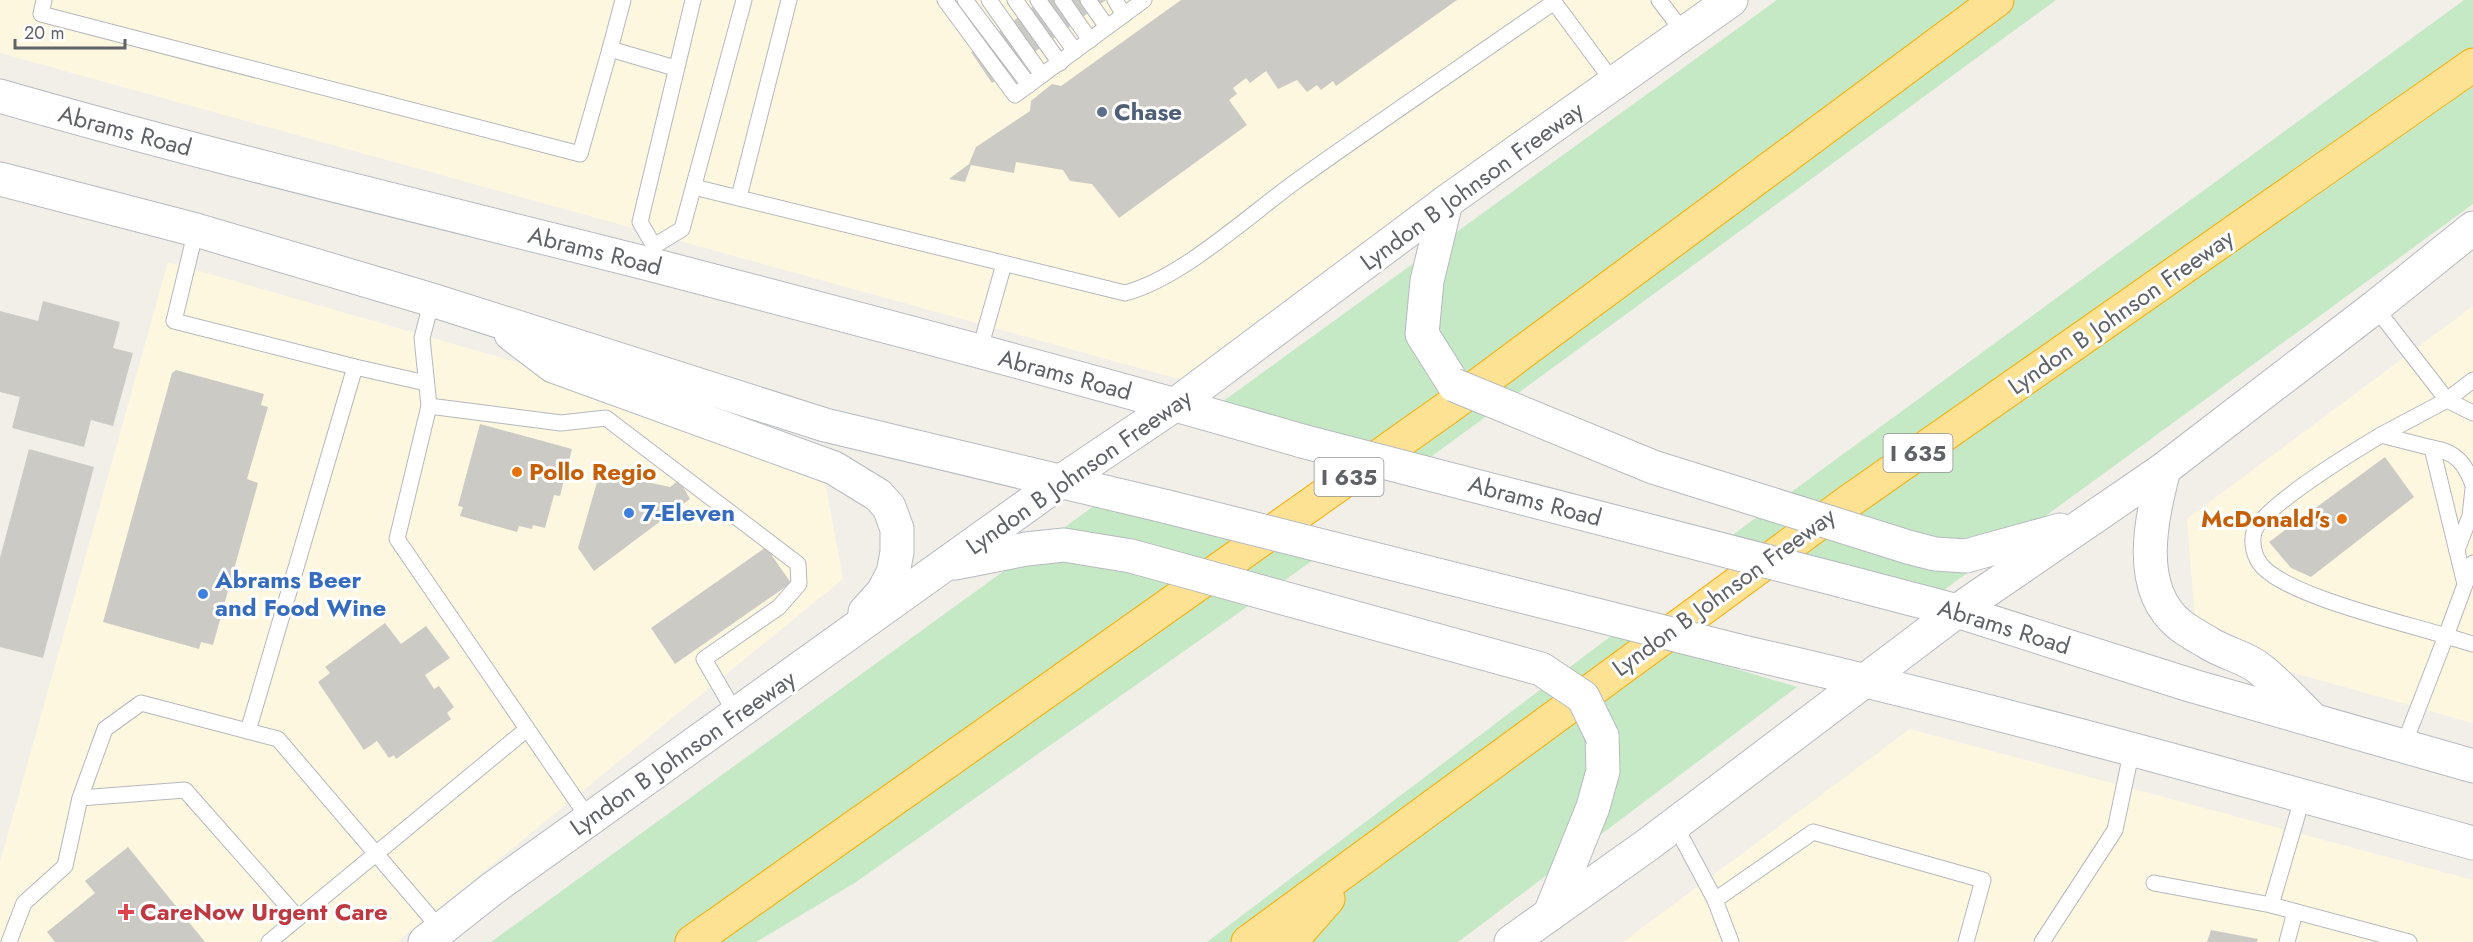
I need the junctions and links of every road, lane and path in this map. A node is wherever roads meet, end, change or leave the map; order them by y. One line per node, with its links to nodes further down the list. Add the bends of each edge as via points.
1 (44, 0): 22 (lane, via 40,14 580,154)
2 (623, 0): 22 (lane)
3 (693, 0): 26 (lane)
4 (744, 0): 32 (lane)
5 (789, 0): 33 (lane)
6 (945, 0): 29 (lane, via 1016,94)
7 (965, 0): 29 (lane)
8 (989, 0): 27 (lane)
9 (1015, 0): 24 (lane)
10 (1038, 0): 23 (lane)
11 (1062, 0): 21 (lane)
12 (1088, 0): 19 (lane)
13 (1115, 0): 18 (lane)
14 (1144, 0): 18 (lane)
15 (1659, 0): 20 (lane)
16 (1731, 0): 20 (main road, Lyndon B Johnson Freeway)
17 (1997, 0): 89 (highway, I 635, via 1450,406)
18 (1124, 15): 19 (lane)
19 (1107, 27): 21 (lane)
20 (1684, 33): 28 (main road, Lyndon B Johnson Freeway)
21 (1090, 40): 23 (lane)
22 (610, 49): 26 (lane)
23 (1075, 51): 24 (lane)
24 (1059, 63): 27 (lane)
25 (2473, 65): 78 (highway, Lyndon B Johnson Freeway / I 635, via 1848,502)
26 (675, 68): 37 (lane, via 640,222)
27 (1042, 75): 29 (lane)
28 (1614, 83): 34 (main road, Lyndon B Johnson Freeway); 38 (lane, via 1554,2 1148,288 1125,294)
29 (1029, 85)
30 (0, 96): 37 (main road, Abrams Road, via 125,132)
31 (0, 179): 36 (main road)
32 (694, 187): 33 (lane); 37 (lane, via 681,228)
33 (739, 197): 38 (lane)
34 (1446, 202): 48 (main road, Lyndon B Johnson Freeway); 56 (main road, bridge, via 1427,281 1422,334 1454,385 1653,467 1935,554 1966,556)
35 (2473, 228): 40 (main road)
36 (196, 230): 39 (main road); 43 (lane, via 174,321)
37 (651, 255): 42 (main road, Abrams Road)
38 (1004, 264): 42 (lane)
39 (432, 300): 41 (main road); 45 (lane, via 422,338)
40 (2375, 307): 46 (lane); 53 (main road)
41 (493, 320): 47 (main road); 54 (main road, via 825,425)
42 (979, 352): 48 (main road, Abrams Road)
43 (355, 367): 45 (lane); 69 (lane)
44 (2473, 380): 46 (lane)
45 (426, 383): 49 (lane)
46 (2447, 400): 50 (lane); 51 (lane)
47 (612, 404): 49 (lane, via 561,423); 64 (main road, via 834,468 883,501 897,529 893,573 883,592); 66 (lane, via 798,564 799,584 779,607 704,659)
48 (1176, 404): 54 (main road, Lyndon B Johnson Freeway); 61 (main road, Abrams Road, bridge, via 1302,441)
49 (429, 406): 68 (lane, via 397,538)
50 (2473, 413)
51 (2381, 435): 52 (lane); 62 (lane, via 2267,513 2254,531 2253,553 2262,567 2316,596)
52 (2432, 448): 55 (lane, via 2445,450 2465,463); 57 (lane)
53 (2164, 469): 56 (main road); 67 (main road, via 2152,518 2151,549 2153,577 2162,602 2178,624 2259,667)
54 (1060, 482): 59 (main road, Lyndon B Johnson Freeway); 65 (main road, bridge)
55 (2473, 487): 57 (lane, via 2470,516)
56 (2085, 523): 61 (main road)
57 (2457, 550): 60 (lane)
58 (2473, 563): 60 (lane)
59 (946, 565): 64 (main road, Lyndon B Johnson Freeway); 84 (main road, bridge, via 1064,545 1131,556 1541,669 1583,697 1602,736 1604,771)
60 (2465, 584): 62 (lane)
61 (1957, 611): 65 (main road); 67 (main road, Abrams Road)
62 (2446, 636): 63 (lane); 70 (lane)
63 (2473, 644)
64 (836, 645): 66 (main road, Lyndon B Johnson Freeway)
65 (1865, 680): 71 (main road); 76 (main road)
66 (737, 716): 75 (main road, Lyndon B Johnson Freeway)
67 (2316, 723): 70 (main road, Abrams Road)
68 (527, 729): 75 (lane); 79 (lane)
69 (248, 731): 74 (lane, via 141,703 105,729); 79 (lane, via 278,739)
70 (2403, 747): 72 (main road, Abrams Road)
71 (2132, 750): 73 (main road); 95 (lane, via 2115,830)
72 (2473, 766)
73 (2303, 796): 77 (main road); 82 (lane)
74 (80, 798): 85 (lane, via 185,790); 87 (lane, via 65,866 24,903)
75 (590, 819): 86 (main road, Lyndon B Johnson Freeway)
76 (1675, 825): 81 (lane); 84 (main road)
77 (2473, 843)
78 (1370, 850): 90 (highway, Lyndon B Johnson Freeway / I 635); 91 (highway)
79 (377, 855): 85 (lane); 86 (lane)
80 (2154, 883): 82 (lane)
81 (1715, 900): 93 (lane); 94 (lane, via 1813,831 1983,880)
82 (2271, 905): 83 (lane)
83 (2295, 912): 96 (lane); 97 (lane)
84 (1550, 914): 92 (main road)
85 (298, 918): 88 (lane)
86 (434, 936)
87 (9, 942)
88 (269, 942)
89 (692, 942)
90 (1248, 942)
91 (1290, 942)
92 (1510, 942)
93 (1731, 942)
94 (1966, 942)
95 (2042, 942)
96 (2288, 942)
97 (2409, 942)

